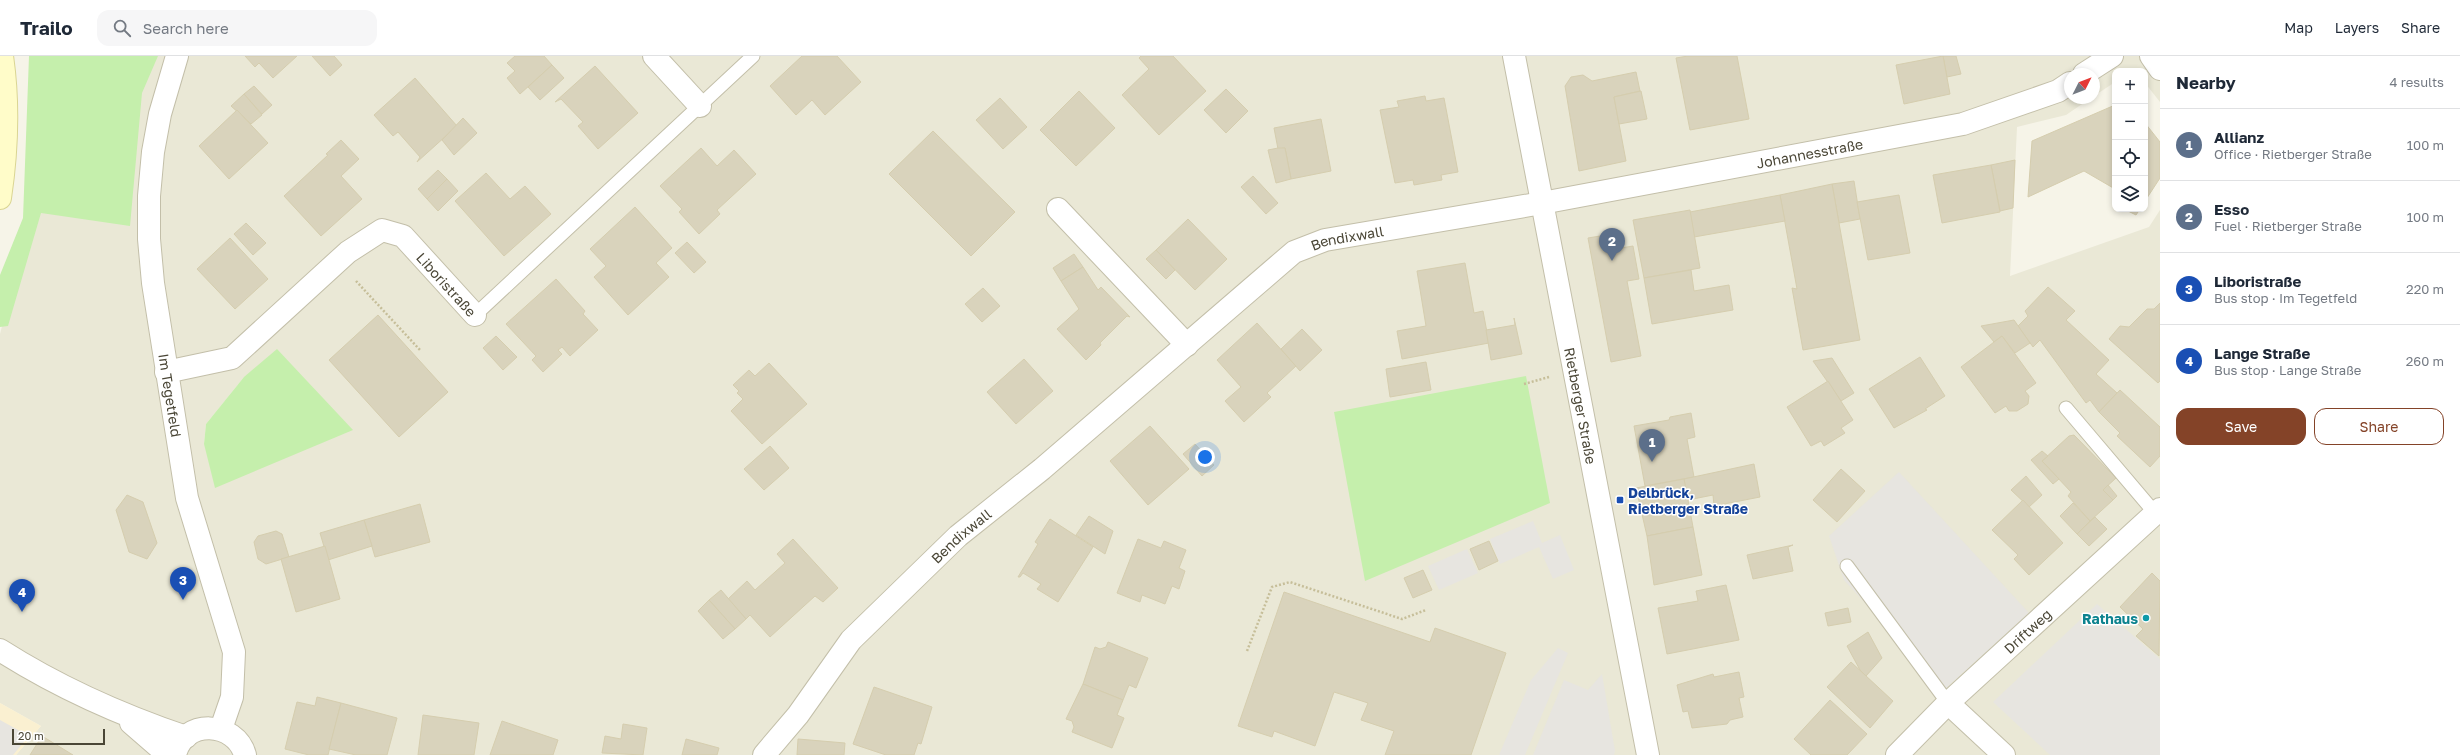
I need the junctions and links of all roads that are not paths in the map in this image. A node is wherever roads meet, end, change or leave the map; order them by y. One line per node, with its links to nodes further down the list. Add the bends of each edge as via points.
1 (2, 56): 12 (main road, via 7,132)
2 (177, 56): 17 (street, Im Tegetfeld, via 160,114 149,196 153,283)
3 (654, 56): 11 (street)
4 (753, 56): 11 (lane, Liboristraße)
5 (1514, 56): 13 (street, Rietberger Straße)
6 (2112, 56): 8 (street)
7 (2151, 56): 9 (street)
8 (2093, 68)
9 (2160, 69)
10 (2064, 87): 13 (street, Johannesstraße, via 1963,124)
11 (700, 106): 15 (lane, Liboristraße)
12 (0, 198)
13 (1542, 203): 16 (street, Bendixwall, via 1325,240 1294,252); 29 (street, Rietberger Straße)
14 (1058, 208): 16 (street)
15 (474, 315): 17 (street, Liboristraße, via 404,236 382,230 338,262 232,358)
16 (1186, 345): 28 (street, Bendixwall, via 1042,469 958,536 850,640 798,715)
17 (166, 372): 24 (street, Im Tegetfeld, via 187,498 234,652 232,697)
18 (2066, 408): 19 (lane)
19 (2158, 511): 22 (street, Driftweg)
20 (1848, 566): 22 (lane)
21 (0, 650): 23 (street)
22 (1948, 703): 30 (street, Driftweg); 31 (street)
23 (119, 714): 25 (street); 26 (street)
24 (222, 729): 25 (street, via 209,727 196,730); 27 (street, via 238,740)
25 (180, 746)
26 (168, 755)
27 (245, 755)
28 (764, 755)
29 (1648, 755)
30 (1897, 755)
31 (2004, 755)

